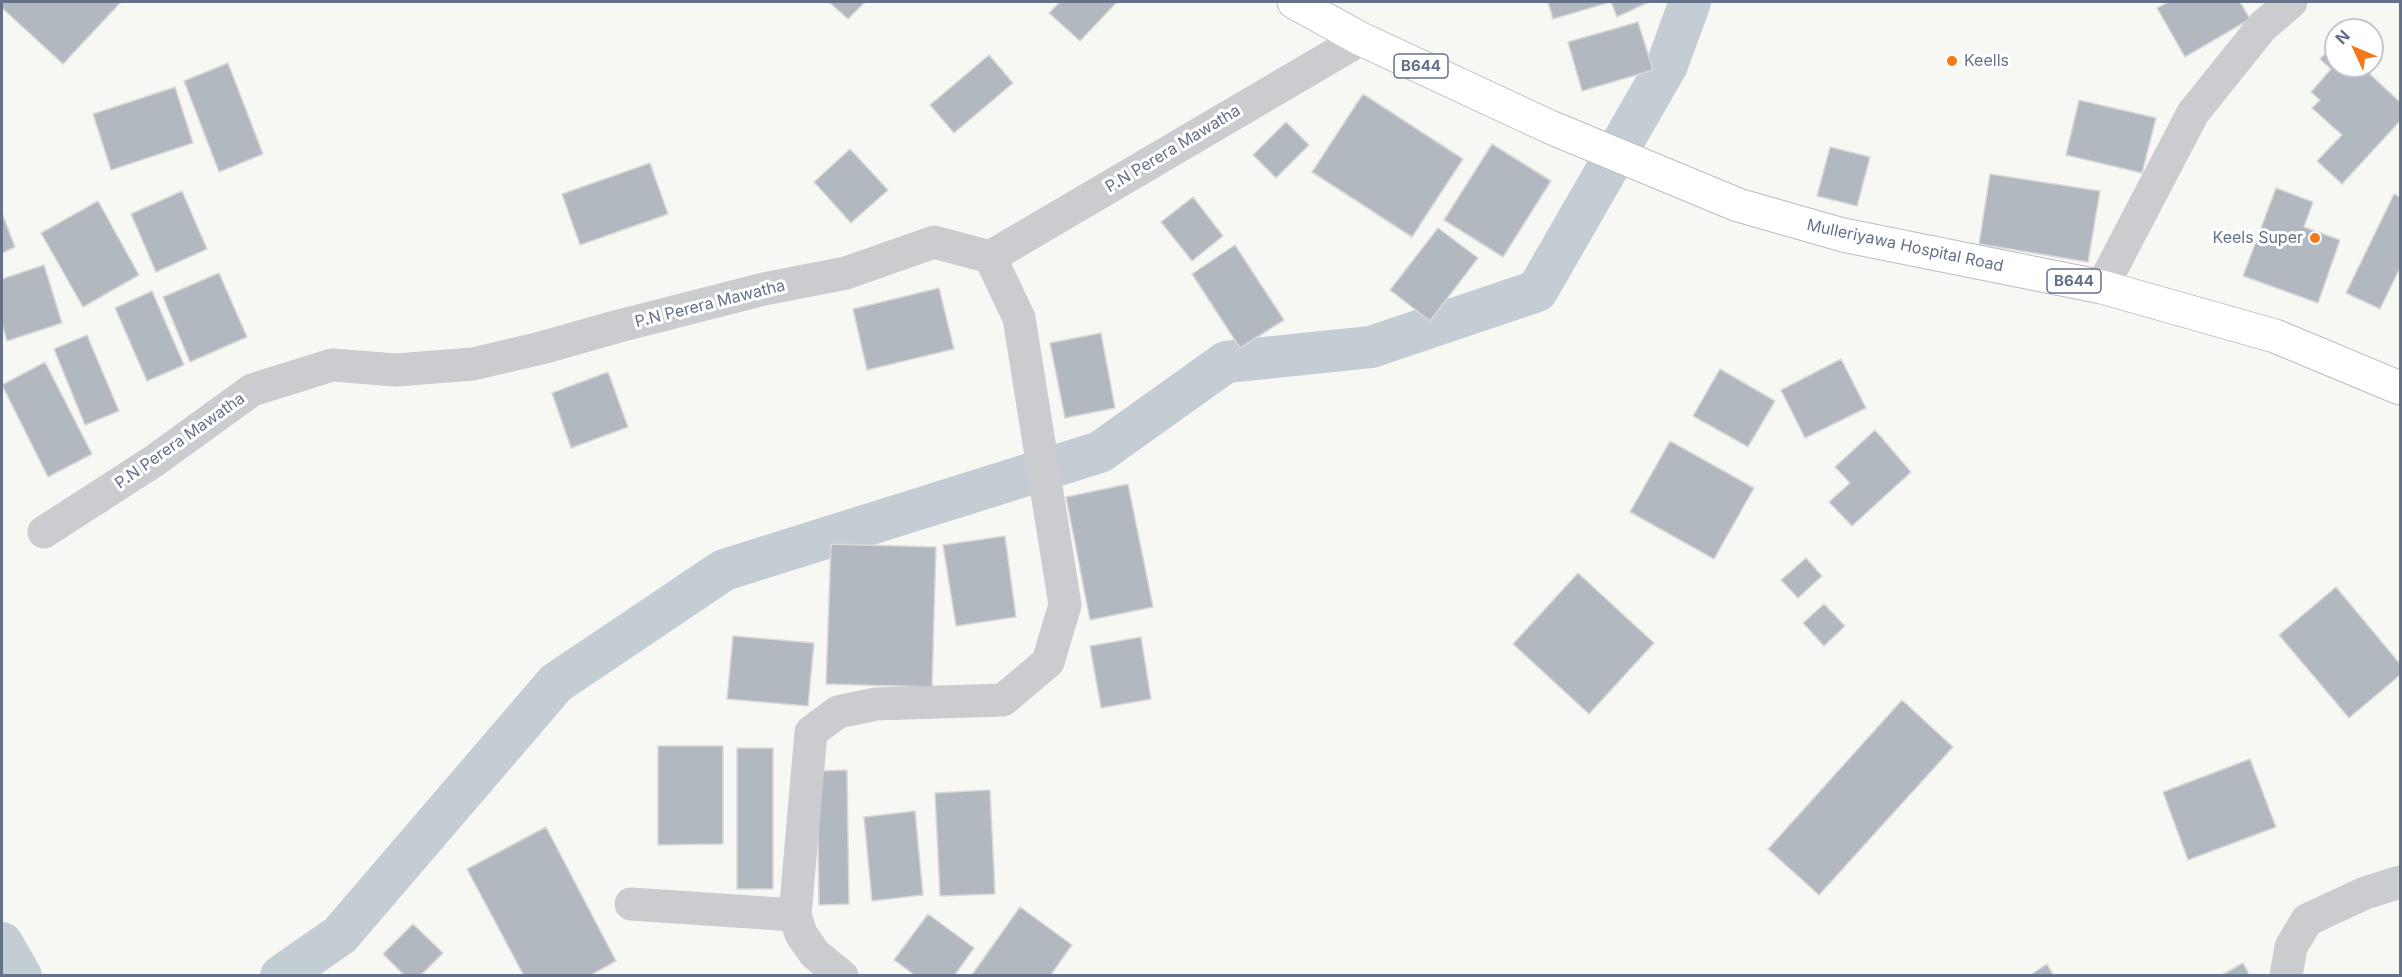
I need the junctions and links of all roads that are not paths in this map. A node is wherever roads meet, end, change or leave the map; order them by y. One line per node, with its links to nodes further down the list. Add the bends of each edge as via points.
1 (1294, 2): 3 (main road, Mulleriyawa Hospital Road / B644)
2 (2291, 2): 5 (street, via 2262,27 2193,113)
3 (1361, 39): 4 (street, P.N Perera Mawatha); 5 (main road, Mulleriyawa Hospital Road / B644, via 1550,127 1738,206 1843,236)
4 (990, 258): 7 (street, P.N Perera Mawatha, via 934,242 846,273 764,289 473,364 396,370 332,364 252,390 154,461); 10 (street, via 1019,318 1065,605 1048,662 1003,700 876,704 838,712 811,732)
5 (2102, 287): 6 (main road, Mulleriyawa Hospital Road / B644, via 2275,336)
6 (2400, 388)
7 (44, 532)
8 (2400, 882): 12 (street, via 2365,892 2307,920 2291,947)
9 (631, 904): 10 (street)
10 (795, 915): 11 (street, via 801,934 815,954)
11 (842, 975)
12 (2286, 975)

